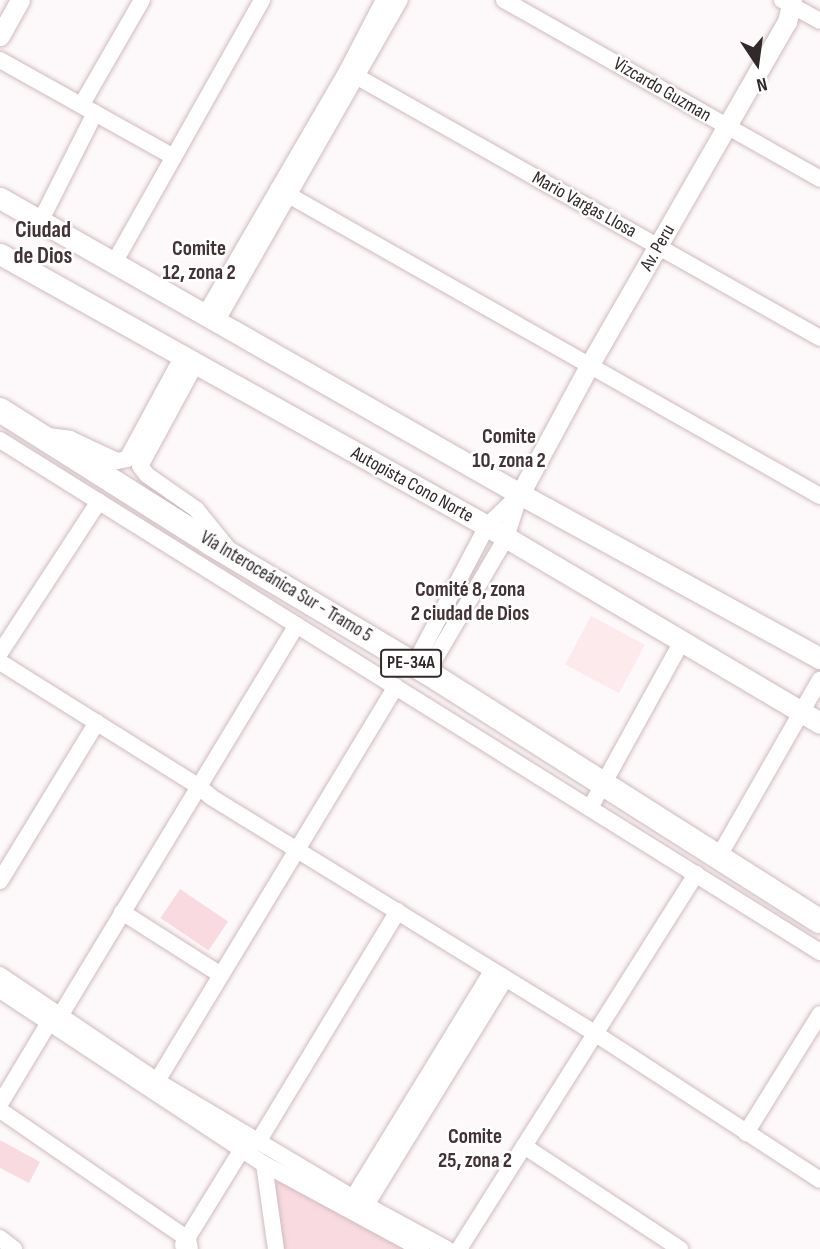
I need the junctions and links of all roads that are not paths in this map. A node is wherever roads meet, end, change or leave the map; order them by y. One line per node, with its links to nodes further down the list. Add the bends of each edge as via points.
1 (6, 0): 9 (street)
2 (20, 0): 11 (street)
3 (142, 0): 14 (street)
4 (262, 0): 16 (street)
5 (384, 0): 13 (street)
6 (400, 0): 13 (street)
7 (504, 0): 15 (street, Vizcardo Guzman)
8 (792, 6): 10 (street); 15 (street, Av. Peru)
9 (0, 11)
10 (820, 21)
11 (0, 36)
12 (0, 60): 14 (street)
13 (351, 74): 18 (street); 21 (street, Mario Vargas Llosa)
14 (89, 108): 16 (street); 20 (street)
15 (727, 127): 17 (street, Vizcardo Guzman); 21 (street, Av. Peru)
16 (172, 156): 23 (street)
17 (820, 179)
18 (283, 192): 24 (street); 27 (street)
19 (0, 198): 20 (main road)
20 (41, 220): 23 (main road)
21 (659, 247): 25 (street, Mario Vargas Llosa); 27 (street, Av. Peru)
22 (0, 254): 26 (main road, Autopista Cono Norte)
23 (114, 263): 24 (main road)
24 (211, 319): 31 (main road)
25 (820, 338)
26 (189, 359): 29 (street, via 127,459 117,461 58,435); 34 (main road, Autopista Cono Norte); 36 (street, via 140,466 196,509)
27 (590, 364): 31 (street, Av. Peru); 32 (street)
28 (0, 410): 29 (highway, Vía Interoceánica Sur - Tramo 5 / PE-34A)
29 (38, 434): 30 (street); 36 (highway, Vía Interoceánica Sur - Tramo 5 / PE-34A)
30 (1, 444): 33 (street)
31 (520, 494): 34 (street); 35 (street); 40 (main road)
32 (820, 496)
33 (99, 501): 37 (street); 39 (street)
34 (487, 526): 35 (main road, Autopista Cono Norte); 42 (street)
35 (506, 538): 38 (main road, Autopista Cono Norte); 42 (street)
36 (234, 557): 42 (highway, Vía Interoceánica Sur - Tramo 5 / PE-34A)
37 (297, 625): 44 (street); 48 (street)
38 (681, 643): 45 (main road, Autopista Cono Norte); 47 (street)
39 (0, 653)
40 (820, 658)
41 (0, 662): 46 (street)
42 (421, 668): 47 (highway, Vía Interoceánica Sur - Tramo 5 / PE-34A)
43 (820, 680): 45 (street)
44 (396, 687): 49 (street); 50 (street)
45 (811, 718): 51 (street)
46 (97, 722): 48 (street); 53 (street)
47 (604, 785): 49 (street); 51 (highway, Vía Interoceánica Sur - Tramo 5 / PE-34A)
48 (198, 786): 50 (street); 55 (street)
49 (590, 808): 52 (street)
50 (297, 850): 54 (street); 59 (street)
51 (719, 856): 56 (highway, Vía Interoceánica Sur - Tramo 5 / PE-34A)
52 (696, 874): 57 (street); 64 (street)
53 (0, 881)
54 (398, 911): 60 (street); 69 (street)
55 (122, 912): 59 (street); 63 (street)
56 (820, 921)
57 (820, 952)
58 (0, 975): 63 (street)
59 (221, 975): 65 (street)
60 (499, 975): 64 (street); 74 (street)
61 (0, 990): 63 (street)
62 (820, 1014): 68 (street)
63 (54, 1020): 65 (street); 66 (street); 71 (street)
64 (596, 1034): 68 (street); 70 (street)
65 (156, 1081): 69 (street)
66 (0, 1104)
67 (0, 1110): 76 (street)
68 (746, 1133): 73 (street)
69 (258, 1142): 74 (street)
70 (524, 1146): 81 (street); 82 (street)
71 (242, 1149): 72 (street); 76 (street)
72 (264, 1164): 78 (street); 79 (street)
73 (820, 1180)
74 (359, 1202): 80 (street)
75 (0, 1238): 77 (street)
76 (186, 1246)
77 (14, 1249)
78 (276, 1249)
79 (421, 1249)
80 (447, 1249)
81 (459, 1249)
82 (680, 1249)

